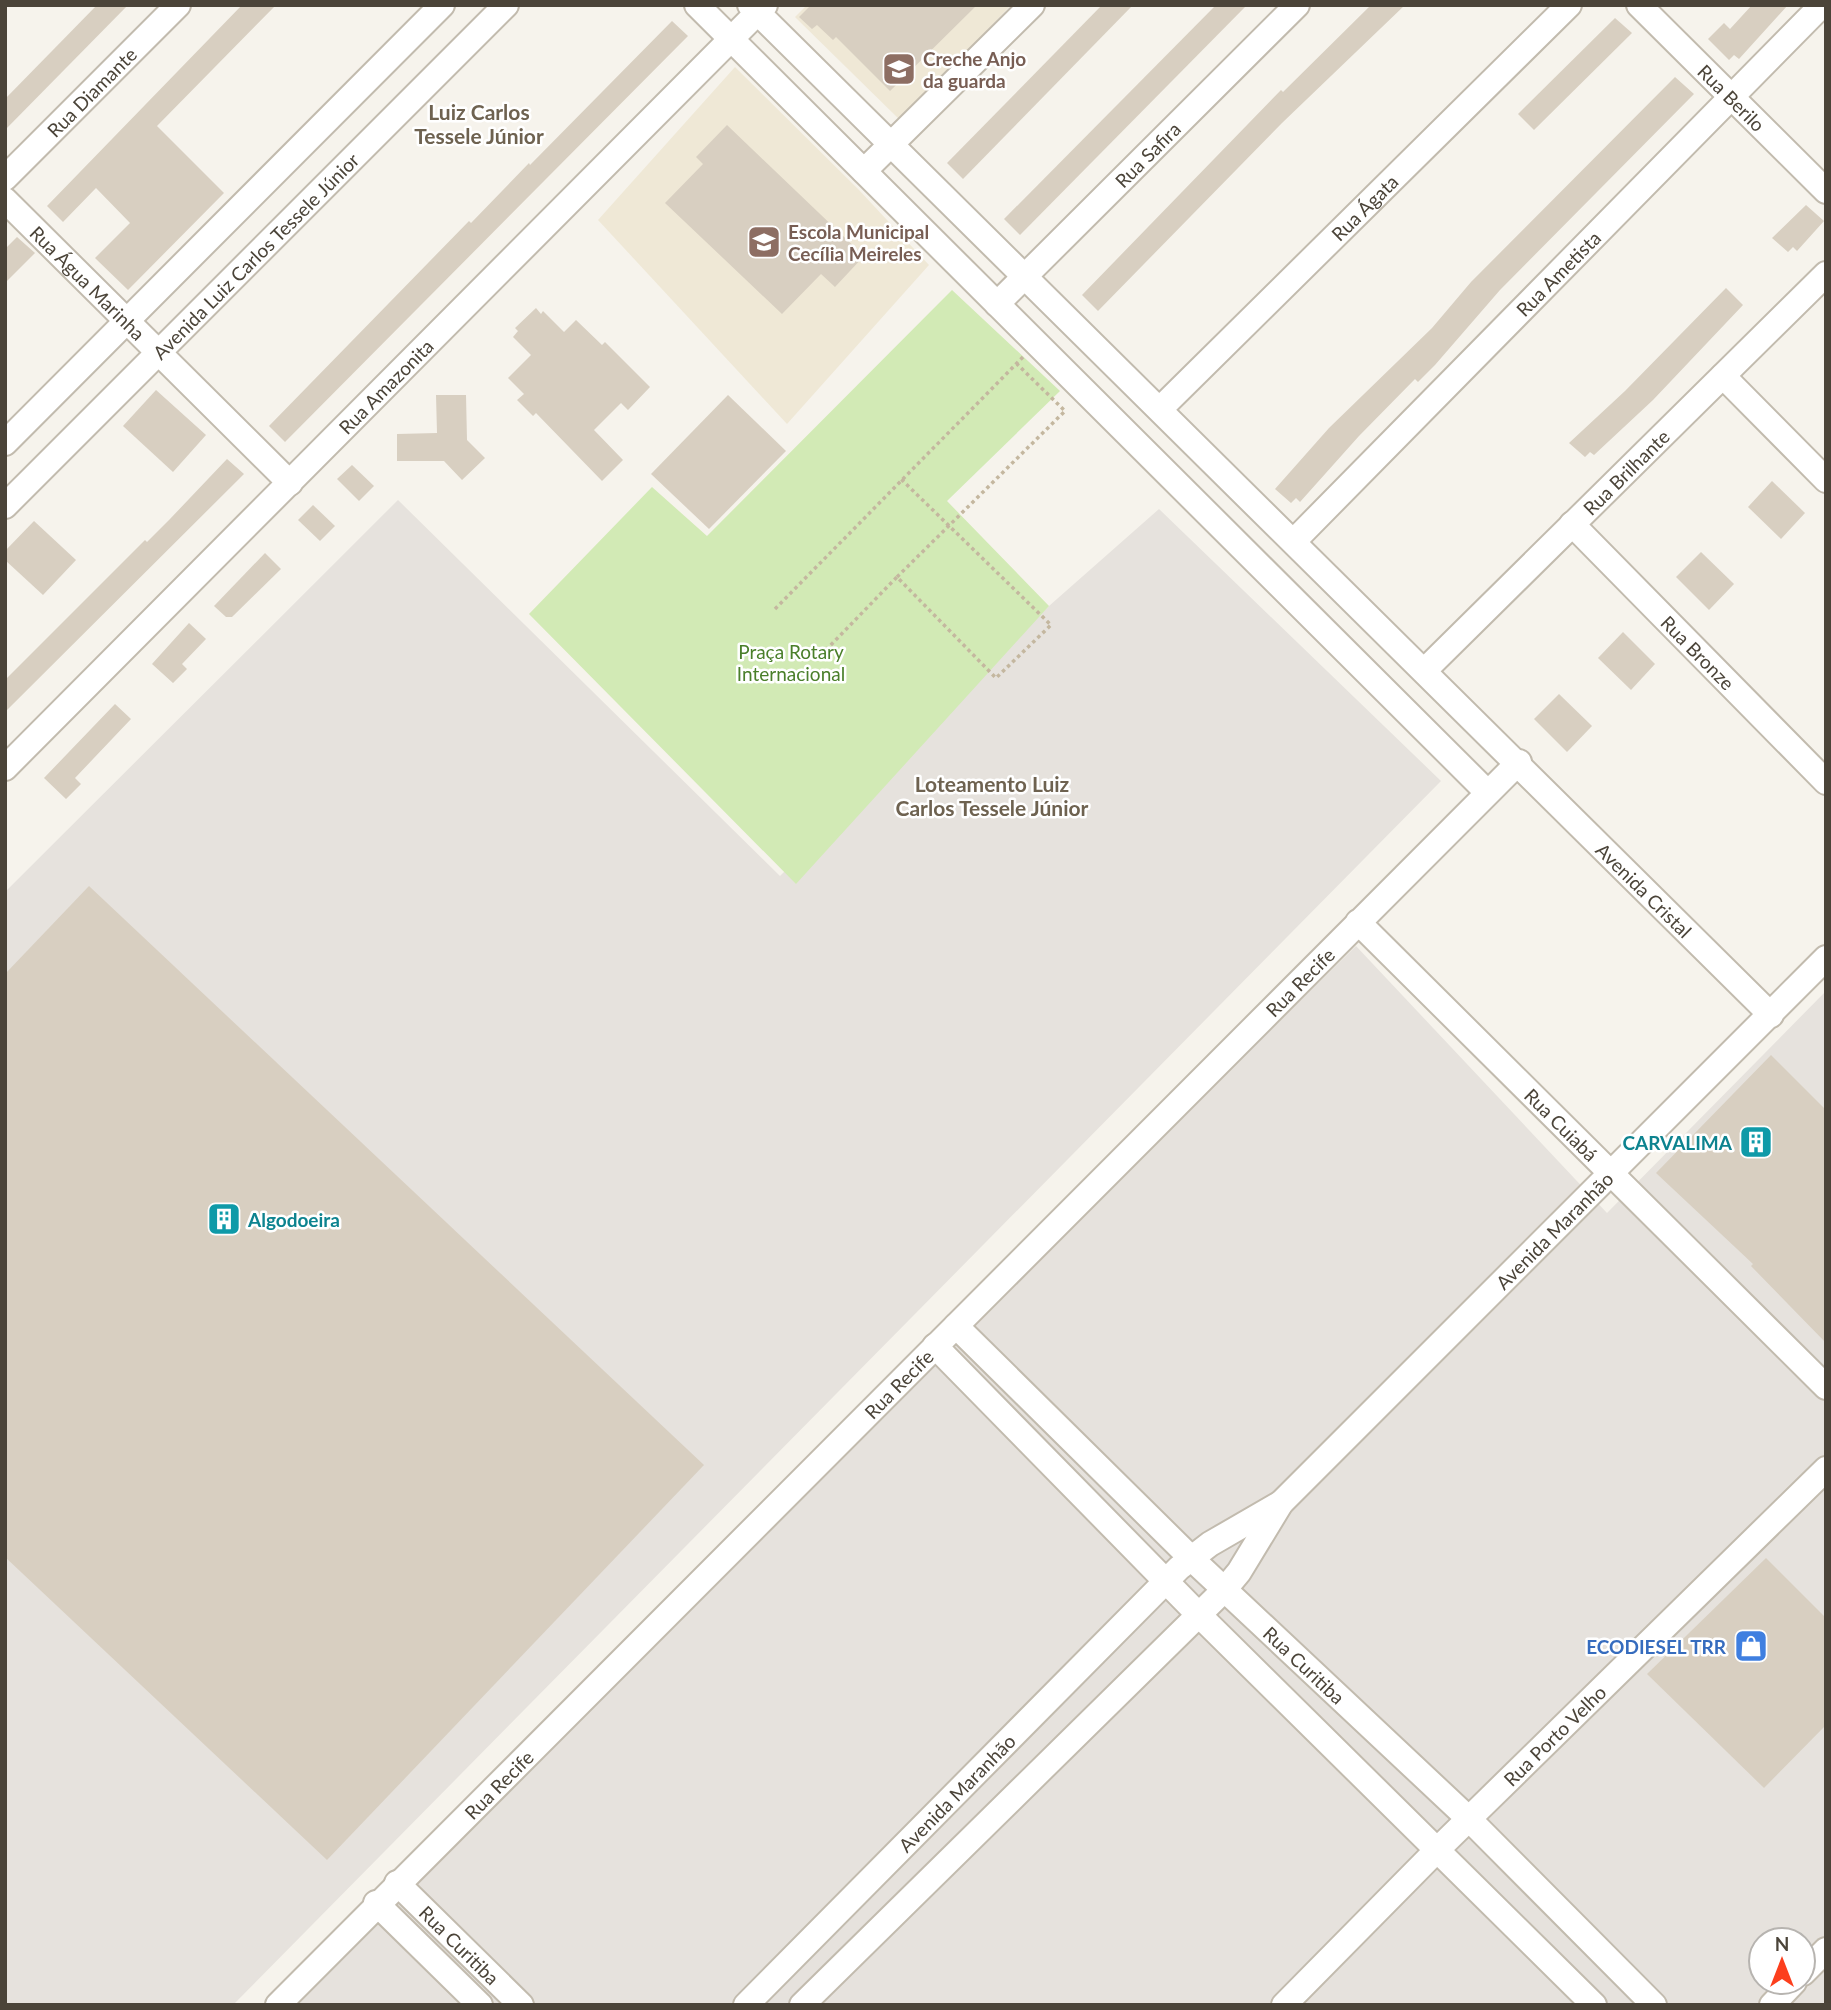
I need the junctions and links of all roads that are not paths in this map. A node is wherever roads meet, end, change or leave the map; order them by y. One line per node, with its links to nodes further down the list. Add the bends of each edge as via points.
1 (178, 5): 15 (street, Rua Diamante)
2 (442, 5): 21 (street)
3 (506, 5): 22 (street, Avenida Luiz Carlos Tessele Júnior)
4 (697, 5): 11 (street)
5 (1032, 5): 13 (street)
6 (1297, 5): 19 (street, Rua Safira)
7 (1569, 5): 24 (street, Rua Ágata)
8 (1639, 5): 12 (street, Rua Berilo)
9 (1822, 5): 12 (street, Rua Ametista)
10 (757, 8): 11 (street, Rua Amazonita); 13 (street, Avenida Cristal)
11 (730, 39): 14 (street); 27 (street, Rua Amazonita)
12 (1731, 97): 16 (street, Rua Berilo); 30 (street, Rua Ametista)
13 (892, 145): 14 (street); 19 (street, Avenida Cristal)
14 (864, 171): 20 (street)
15 (5, 178)
16 (1826, 191)
17 (5, 200): 21 (street, Rua Água Marinha)
18 (1826, 274): 23 (street, Rua Brilhante)
19 (1024, 275): 20 (street, Rua Safira); 24 (street, Avenida Cristal)
20 (997, 304): 35 (street)
21 (127, 321): 22 (street, Rua Água Marinha); 25 (street)
22 (158, 352): 27 (street, Rua Água Marinha); 28 (street, Avenida Luiz Carlos Tessele Júnior)
23 (1723, 376): 26 (street); 29 (street, Rua Brilhante)
24 (1160, 409): 30 (street, Avenida Cristal)
25 (5, 443)
26 (1826, 480)
27 (290, 483): 33 (street, Rua Amazonita)
28 (5, 506)
29 (1572, 524): 31 (street, Rua Brilhante); 34 (street, Rua Bronze)
30 (1294, 541): 31 (street, Avenida Cristal)
31 (1425, 670): 32 (street, Avenida Cristal)
32 (1519, 762): 35 (street, Rua Recife); 38 (street, Avenida Cristal)
33 (5, 768)
34 (1826, 782)
35 (1487, 792): 36 (street, Rua Recife)
36 (1358, 922): 39 (street, Rua Cuiabá); 40 (street, Rua Recife)
37 (1826, 958): 38 (street, Avenida Maranhão)
38 (1771, 1015): 39 (street, Avenida Maranhão)
39 (1611, 1172): 42 (street, Rua Cuiabá); 44 (street, Avenida Maranhão)
40 (956, 1326): 41 (street, Rua Recife); 45 (street, Rua Curitiba)
41 (935, 1346): 46 (street); 51 (street, Rua Recife)
42 (1826, 1387)
43 (1826, 1469): 49 (street, Rua Porto Velho)
44 (1281, 1503): 45 (street, Avenida Maranhão); 47 (street)
45 (1190, 1557): 46 (street, Avenida Maranhão); 47 (street, Rua Curitiba)
46 (1166, 1581): 48 (street, Rua Curitiba); 56 (street, Avenida Maranhão)
47 (1224, 1590): 48 (street); 49 (street, Rua Curitiba)
48 (1198, 1614): 50 (street, Rua Curitiba); 57 (street)
49 (1469, 1819): 50 (street, Rua Porto Velho); 60 (street, Rua Curitiba)
50 (1437, 1850): 58 (street, Rua Porto Velho); 59 (street, Rua Curitiba)
51 (397, 1884): 52 (street, Rua Recife); 55 (street, Rua Curitiba)
52 (376, 1903): 53 (street, Rua Recife); 54 (street, Rua Curitiba)
53 (278, 2005)
54 (480, 2005)
55 (521, 2005)
56 (746, 2005)
57 (802, 2005)
58 (1284, 2005)
59 (1594, 2005)
60 (1654, 2005)

